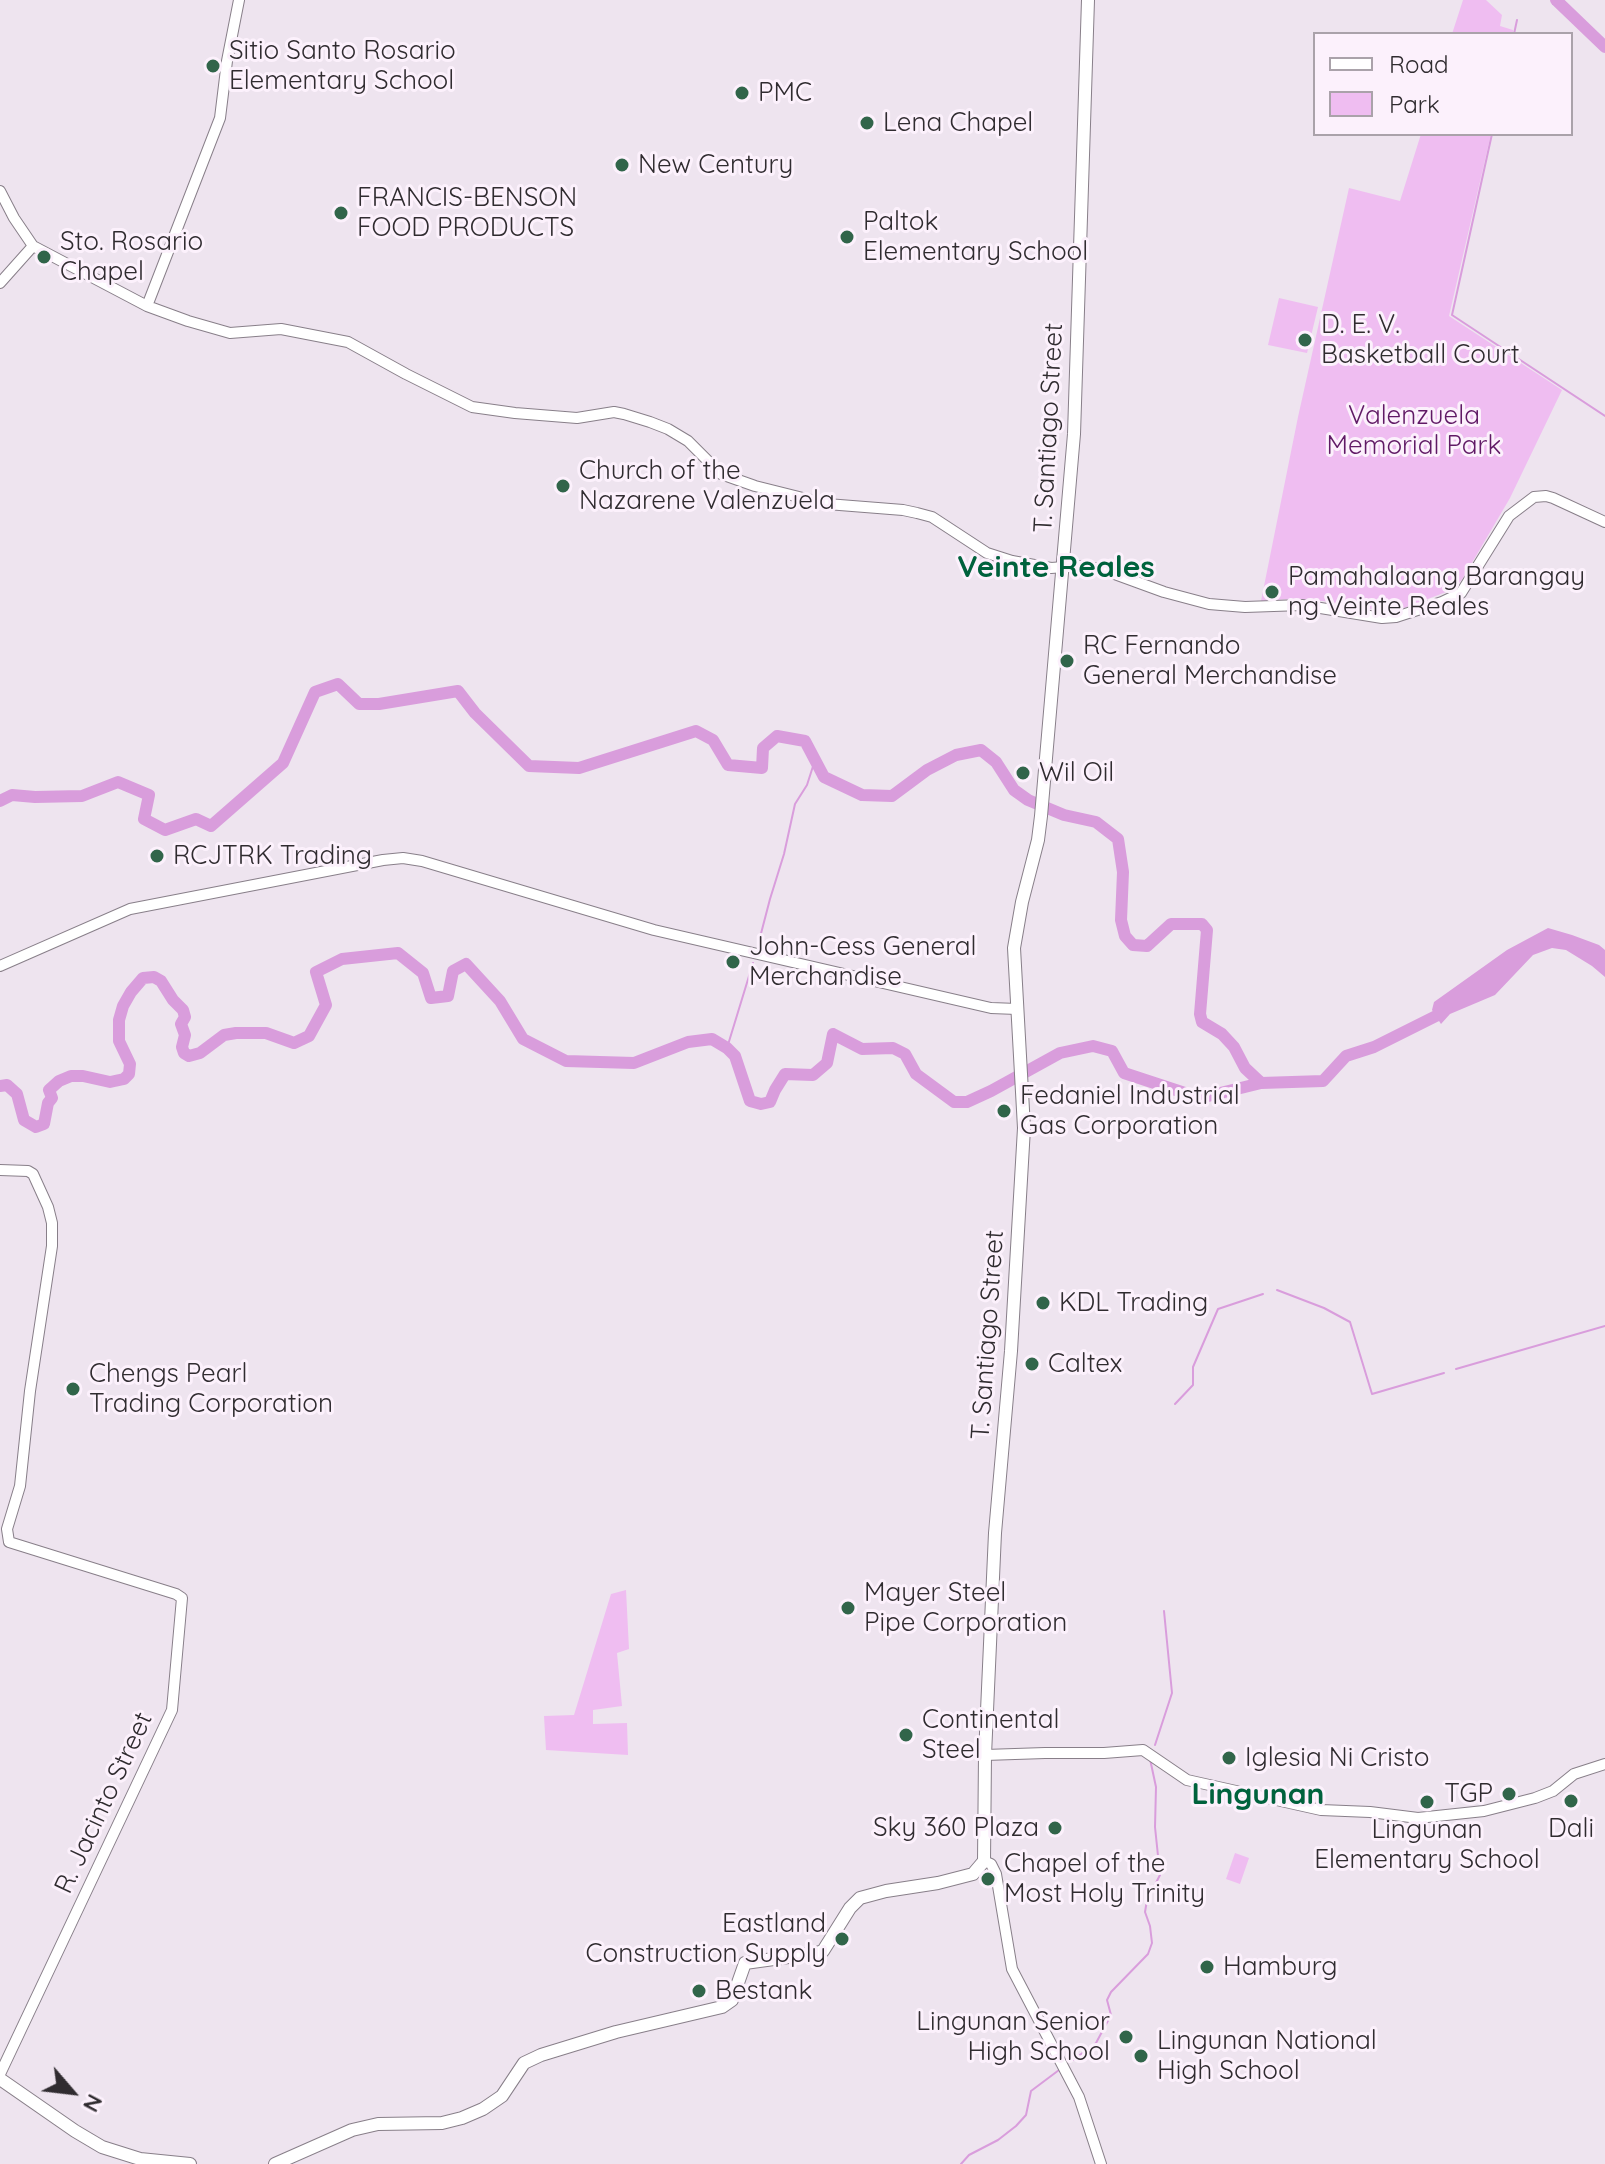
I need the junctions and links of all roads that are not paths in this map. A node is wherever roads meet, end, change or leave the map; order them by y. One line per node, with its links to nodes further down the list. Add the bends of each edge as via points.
1 (239, 0): 6 (street, via 220,118)
2 (1088, 0): 8 (main road, T. Santiago Street, via 1074,434)
3 (0, 191): 4 (street)
4 (33, 246): 5 (street); 6 (street)
5 (0, 283)
6 (147, 306): 8 (street, via 230,333 296,330 348,342 472,407 577,418 614,412 643,419 688,441 721,474 827,504 932,517 987,553)
7 (1605, 522): 8 (street, via 1553,498 1534,497 1509,516 1461,593 1396,617 1302,605 1209,604 1101,569)
8 (1063, 568): 10 (main road, T. Santiago Street, via 1038,840 1014,948)
9 (0, 966): 10 (street, via 139,906 403,858 654,930 991,1008)
10 (1017, 1009): 12 (main road, T. Santiago Street, via 1024,1128)
11 (0, 1170): 15 (street, R. Jacinto Street, via 33,1174 52,1223 9,1542 182,1598 172,1710)
12 (985, 1755): 13 (street, via 1143,1750 1187,1780 1321,1810 1418,1818 1508,1805 1553,1791 1574,1774); 14 (main road, T. Santiago Street)
13 (1605, 1764)
14 (984, 1861): 17 (main road, via 973,1874 860,1898 823,1951 745,1963 732,2000 722,2007 580,2041 532,2059 502,2096 462,2118 352,2130); 18 (street, via 996,1874 1012,1969 1079,2097)
15 (0, 2077): 16 (main road, via 102,2147 140,2159)
16 (190, 2164)
17 (275, 2164)
18 (1101, 2164)

